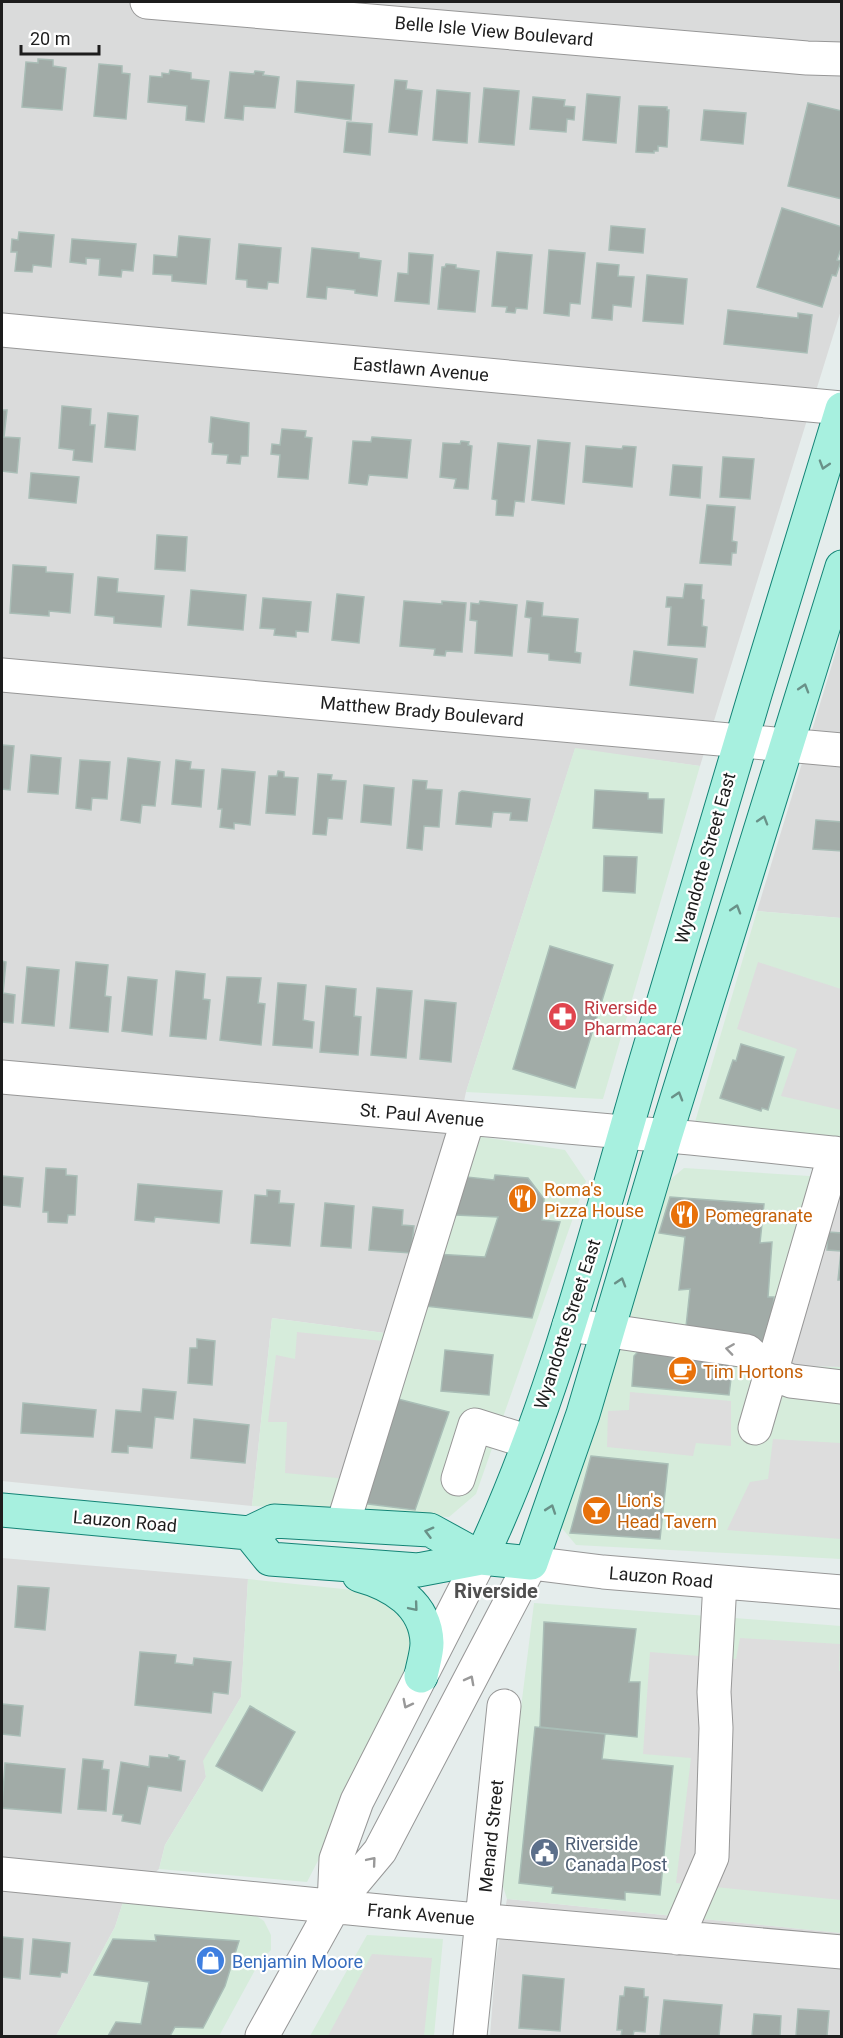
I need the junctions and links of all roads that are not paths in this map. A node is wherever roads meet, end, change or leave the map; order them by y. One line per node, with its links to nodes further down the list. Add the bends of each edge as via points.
1 (147, 2): 2 (street, Belle Isle View Boulevard)
2 (842, 59)
3 (2, 330): 4 (street, Eastlawn Avenue)
4 (842, 409): 7 (main road, Wyandotte Street East, one-way to 7)
5 (842, 567): 8 (main road, Wyandotte Street East, one-way to 5)
6 (2, 675): 7 (street, Matthew Brady Boulevard)
7 (740, 740): 8 (street, Matthew Brady Boulevard); 12 (main road, Wyandotte Street East)
8 (787, 744): 9 (street, Matthew Brady Boulevard); 13 (main road, Wyandotte Street East, one-way to 8)
9 (842, 750)
10 (2, 1077): 11 (street, St. Paul Avenue)
11 (468, 1119): 12 (street, St. Paul Avenue); 23 (street)
12 (624, 1133): 13 (street, St. Paul Avenue); 15 (main road, Wyandotte Street East)
13 (665, 1137): 14 (street, St. Paul Avenue); 16 (main road, Wyandotte Street East, one-way to 13)
14 (838, 1154): 17 (street)
15 (569, 1325): 16 (street); 20 (main road, Wyandotte Street East)
16 (607, 1332): 17 (street, one-way to 16, via 747,1351); 27 (main road, Wyandotte Street East, one-way to 16)
17 (771, 1373): 18 (street, via 791,1381); 19 (street)
18 (842, 1386)
19 (755, 1428)
20 (529, 1442): 21 (street, via 475,1425); 25 (main road, Wyandotte Street East)
21 (458, 1479)
22 (2, 1510): 24 (main road, Lauzon Road)
23 (343, 1524): 24 (main road, Lauzon Road, via 274,1521); 25 (main road, Lauzon Road, one-way to 23, via 430,1530)
24 (249, 1533): 26 (main road, Lauzon Road, via 270,1559)
25 (481, 1558): 26 (main road, Lauzon Road, via 418,1570); 27 (main road, Lauzon Road); 30 (street, Wyandotte Street East)
26 (304, 1562): 30 (main road, one-way to 30, via 377,1580 402,1594 422,1617 427,1643)
27 (531, 1563): 28 (street, Lauzon Road); 33 (street, Wyandotte Street East, one-way to 27, via 380,1851)
28 (720, 1582): 29 (street, Lauzon Road); 35 (street, via 712,1857)
29 (842, 1592)
30 (421, 1676): 33 (street, Wyandotte Street East, one-way to 33, via 357,1801 336,1859)
31 (504, 1706): 34 (street, Menard Street)
32 (2, 1874): 33 (street, Frank Avenue)
33 (334, 1906): 34 (street, Frank Avenue); 37 (street, Wyandotte Street East)
34 (483, 1920): 35 (street, Frank Avenue); 38 (street, Menard Street)
35 (677, 1938): 36 (street, Frank Avenue)
36 (842, 1952)
37 (262, 2037)
38 (470, 2037)

